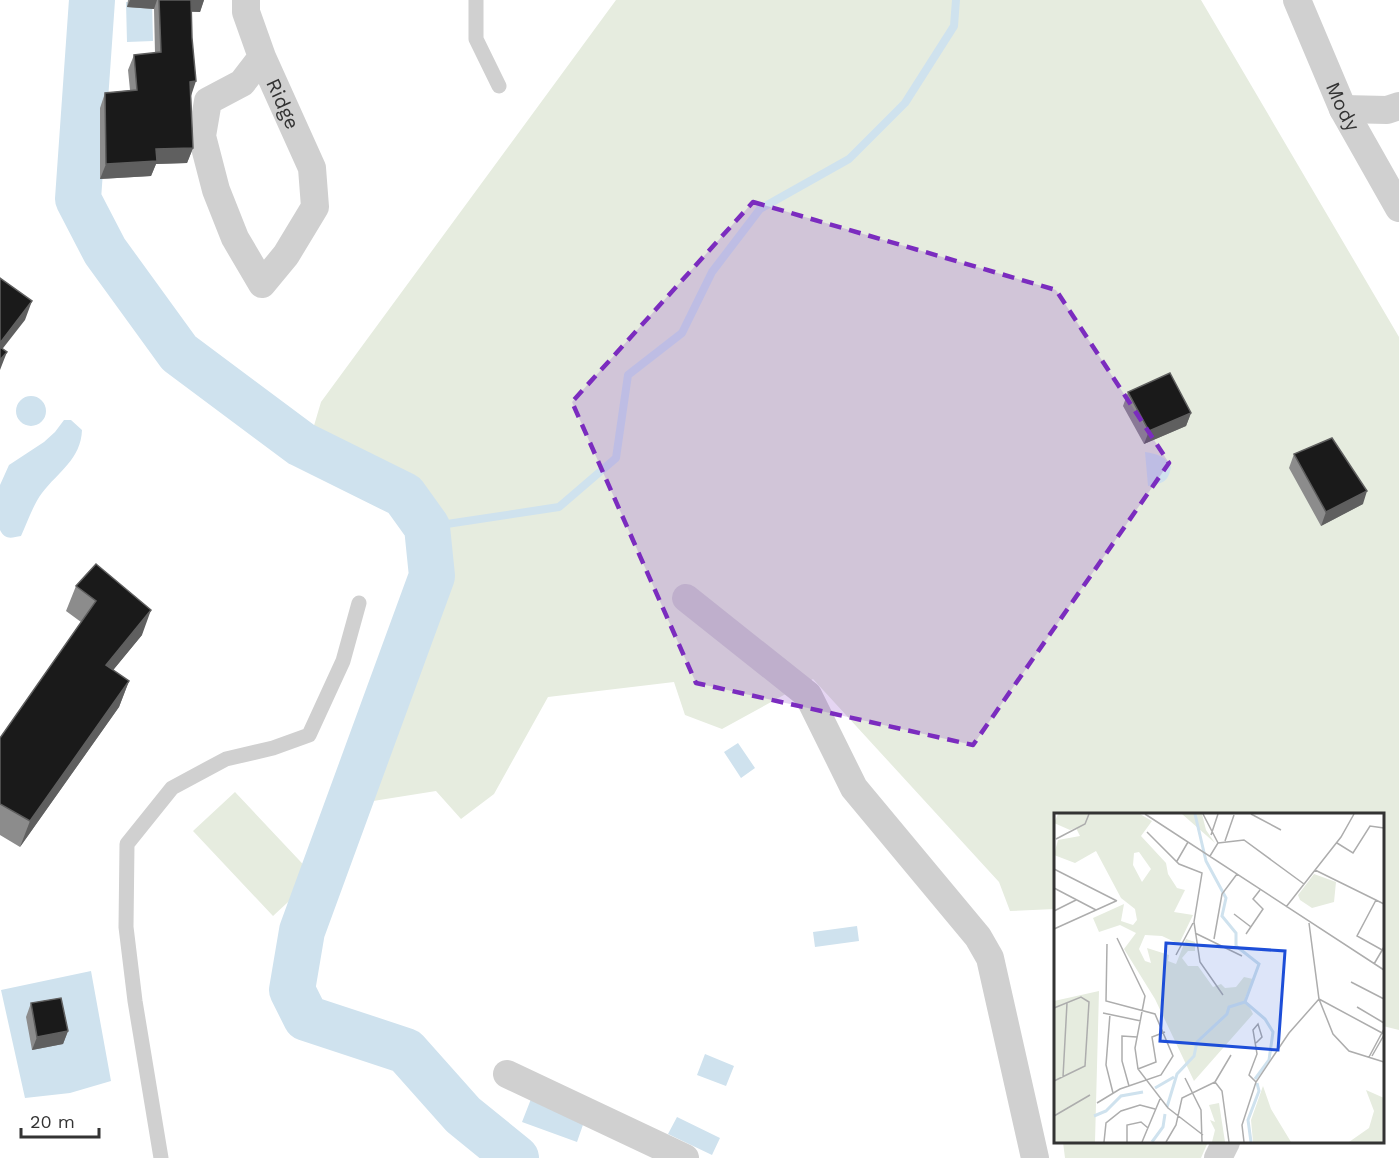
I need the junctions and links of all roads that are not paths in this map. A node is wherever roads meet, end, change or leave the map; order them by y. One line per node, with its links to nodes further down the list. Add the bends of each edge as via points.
1 (246, 0): 4 (street, Ridge, via 246,12)
2 (476, 0): 5 (lane, via 476,39)
3 (1297, 0): 7 (street, Mody)
4 (262, 57): 4 (street, Ridge, via 312,168 315,207 286,255 262,284 235,238 216,190 202,136 208,101 242,82)
5 (499, 86)
6 (1399, 106): 7 (street, via 1387,110)
7 (1343, 109): 8 (street, Mody)
8 (1399, 208)
9 (686, 598): 15 (street, via 808,695 854,788 978,937 990,958)
10 (359, 603): 13 (lane, via 343,661 309,735 226,759 172,788 127,844 126,927)
11 (507, 1074): 14 (street)
12 (1226, 1143): 16 (street)
13 (160, 1158)
14 (685, 1158)
15 (1035, 1158)
16 (1218, 1158)

